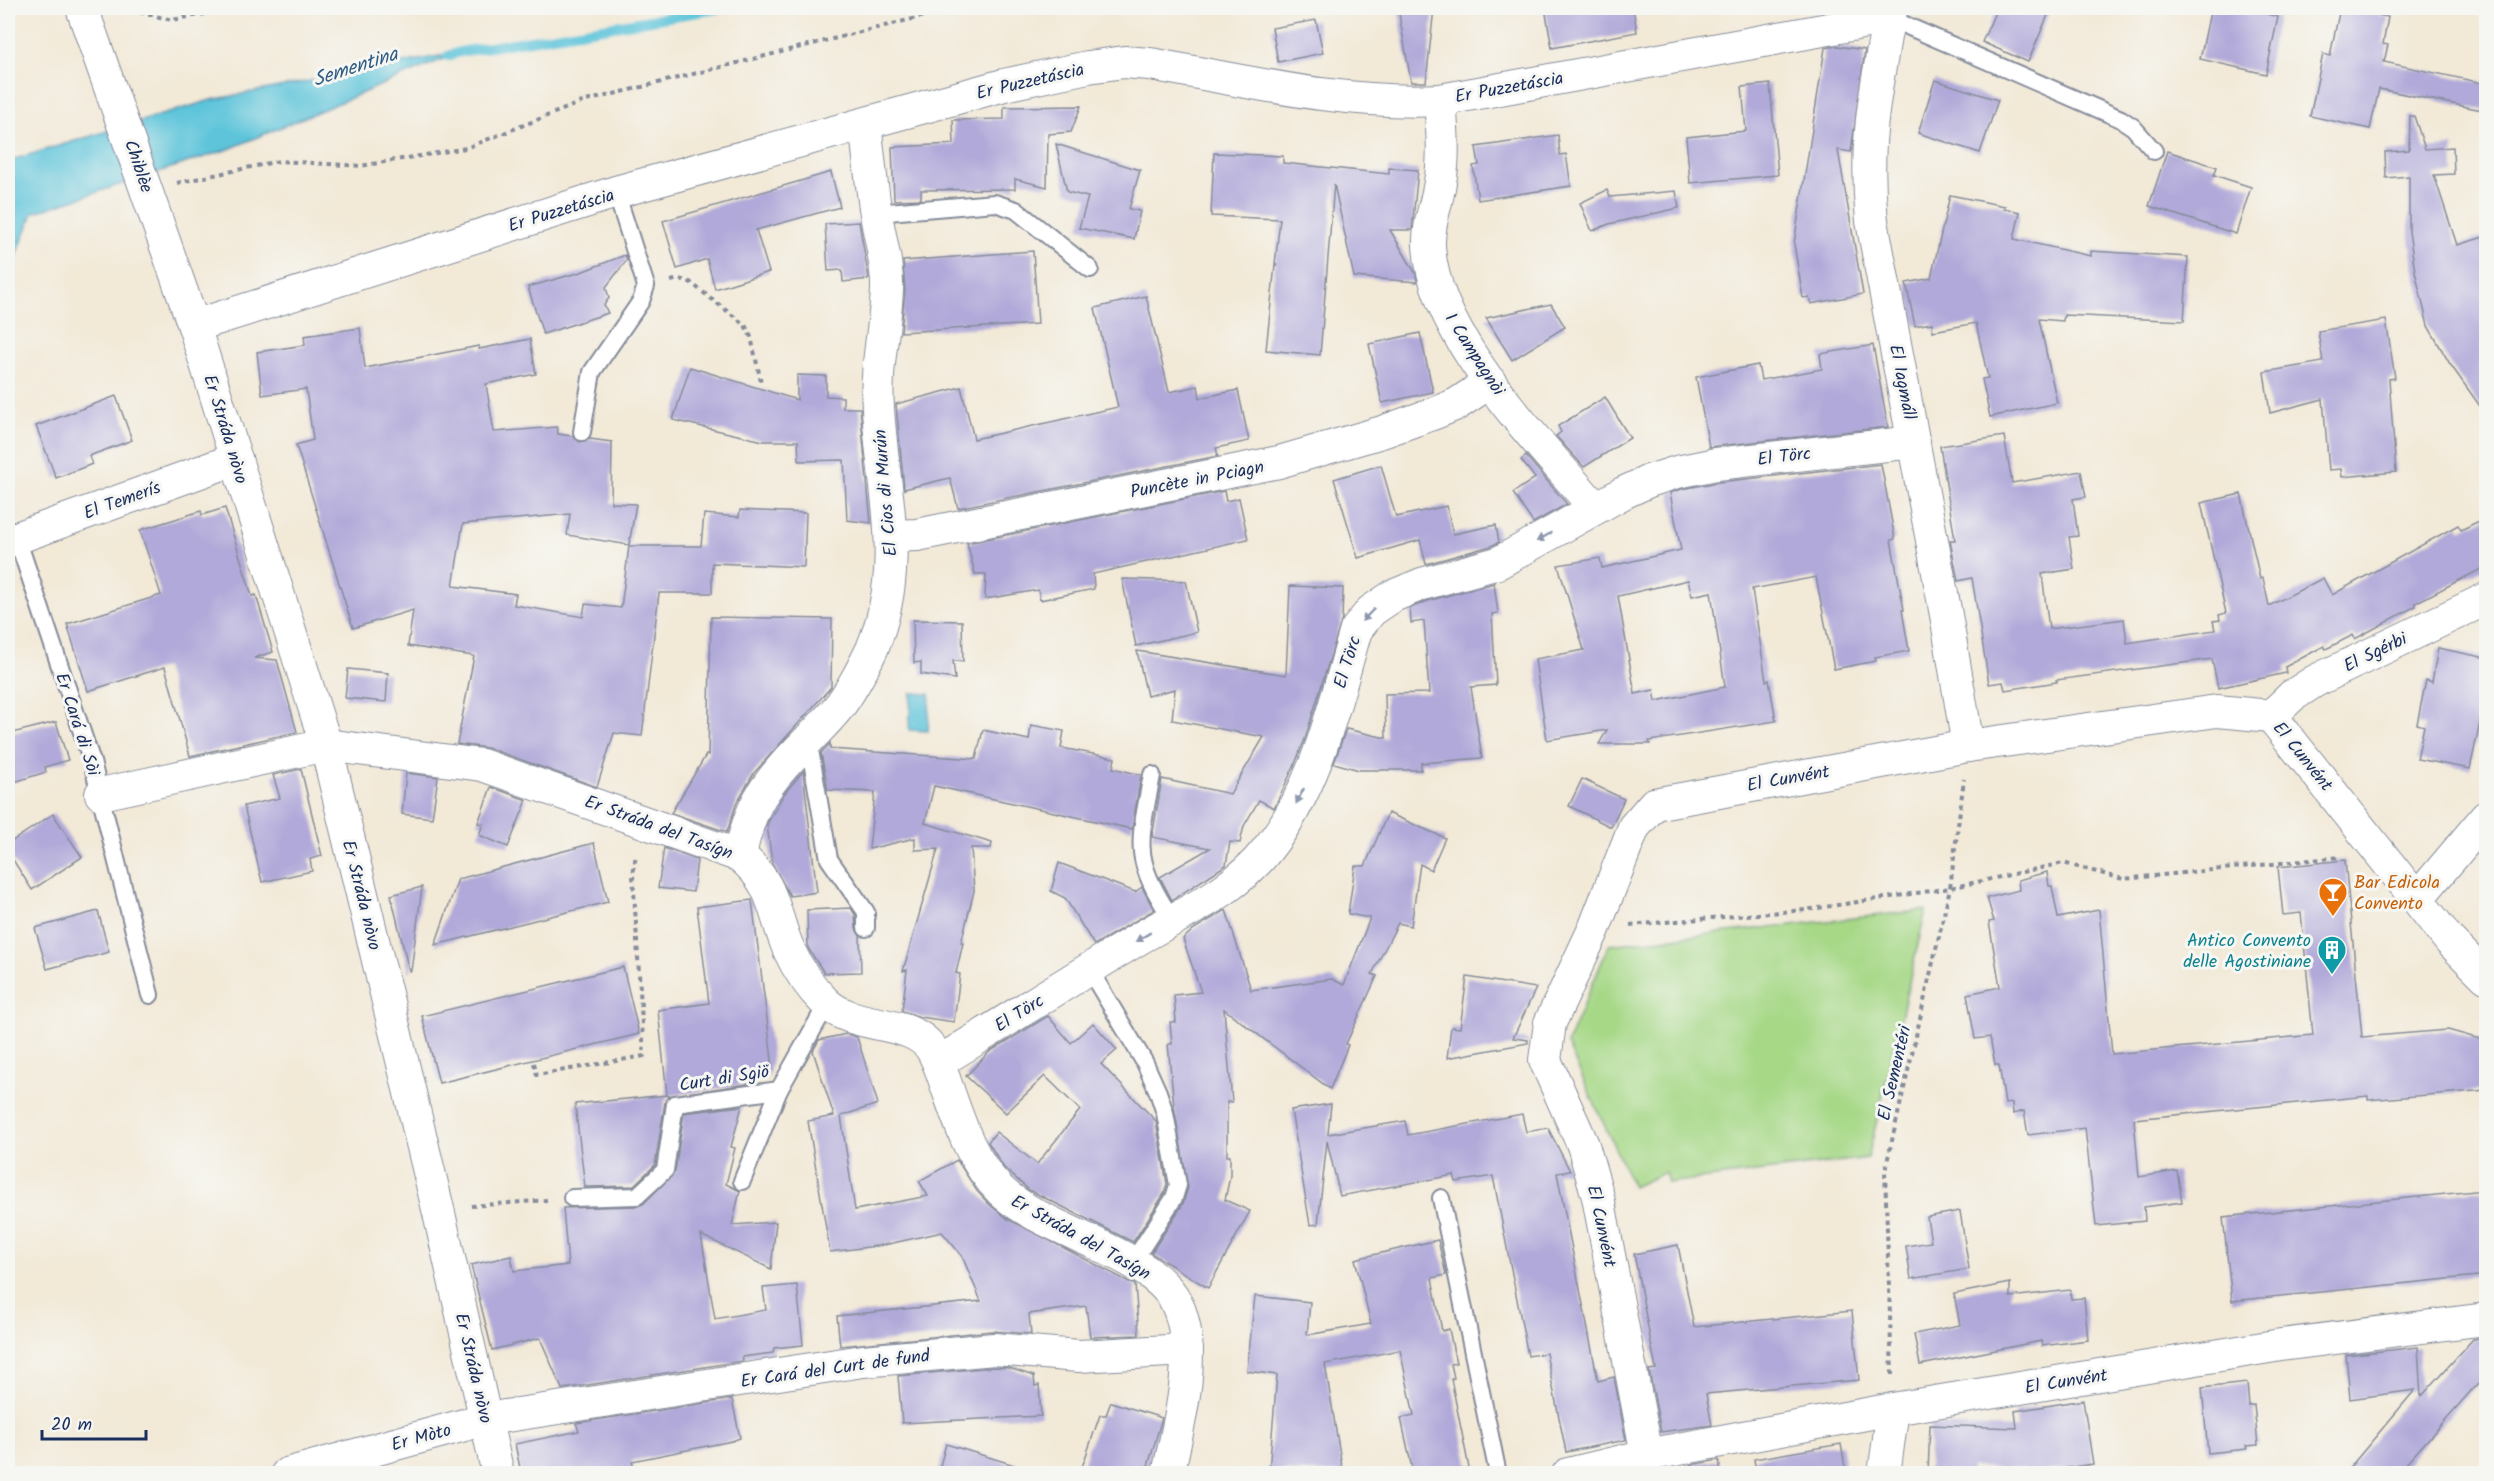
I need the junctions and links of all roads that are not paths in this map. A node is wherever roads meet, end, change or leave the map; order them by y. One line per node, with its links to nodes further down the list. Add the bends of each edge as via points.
1 (82, 8): 9 (street, Chiblèe)
2 (1890, 13): 3 (street, Er Puzzetáscia); 5 (lane, via 2121,119 2133,126); 12 (street, El Iagmáll, via 1872,115 1868,182)
3 (1440, 100): 4 (street, Er Puzzetáscia, via 1400,102 1338,96 1124,62 1004,85); 10 (street, I Campagnòi, via 1442,167 1429,234 1433,273 1446,312)
4 (865, 124): 6 (street, Er Puzzetáscia); 7 (street, El Cios di Murún)
5 (2154, 151)
6 (616, 192): 9 (street, Er Puzzetáscia); 11 (lane, via 646,286 641,301 592,372)
7 (876, 213): 8 (lane, via 1006,205); 15 (street, El Cios di Murún, via 887,290 877,382)
8 (1090, 269)
9 (194, 326): 13 (street, Er Stráda nòvo)
10 (1490, 382): 14 (street, I Campagnòi); 15 (street, Puncète in Pciagn, via 1435,413 1279,462 917,535)
11 (582, 432)
12 (1914, 442): 14 (street, El Törc, via 1792,454 1677,472 1649,481); 21 (street, El Iagmáll)
13 (236, 459): 16 (street, El Temerís); 20 (street, Er Stráda nòvo)
14 (1595, 508): 27 (street, El Törc, one-way to 27, via 1498,563 1422,584 1371,611 1356,630 1321,746 1287,822 1268,850 1244,874)
15 (891, 536): 19 (street, El Cios di Murún, via 888,599 873,645 849,692)
16 (12, 539): 23 (lane, Er Cará di Sòi)
17 (2487, 599): 18 (street, El Sgérbi, via 2315,681)
18 (2271, 716): 21 (street, El Cunvént, via 2217,711); 26 (street, El Cunvént)
19 (808, 738): 25 (street, El Cios di Murún, via 761,796 748,823); 28 (lane, via 829,859 866,912)
20 (326, 745): 23 (street, Er Cará di Sòi); 25 (street, Er Stráda del Tasígn, via 482,765); 42 (street, Er Stráda nòvo)
21 (1968, 746): 43 (street, El Cunvént, via 1654,804 1634,827 1594,929 1550,1023 1545,1060 1583,1145 1598,1197)
22 (1152, 775): 27 (lane, via 1141,833 1142,859 1151,887)
23 (101, 794): 31 (lane)
24 (2487, 817): 26 (street)
25 (740, 856): 32 (street, Er Stráda del Tasígn, via 764,880 797,966)
26 (2417, 899): 30 (street, El Cunvént)
27 (1172, 919): 29 (street, El Törc, one-way to 29)
28 (866, 928)
29 (1089, 969): 33 (street, El Törc); 38 (lane, via 1158,1092 1178,1185 1174,1198)
30 (2487, 977)
31 (150, 995)
32 (827, 1004): 33 (street, Er Stráda del Tasígn, via 852,1018 910,1033 930,1047); 34 (lane, Curt di Sgiö)
33 (939, 1062): 38 (street, Er Stráda del Tasígn, via 966,1141 1000,1190 1033,1215)
34 (779, 1090): 35 (lane); 36 (lane, Curt di Sgiö, via 675,1104 665,1170 637,1196)
35 (742, 1181)
36 (572, 1198)
37 (1442, 1198): 47 (lane)
38 (1132, 1263): 40 (street, Er Stráda del Tasígn, via 1155,1278 1177,1303)
39 (2487, 1319): 41 (street, El Cunvént, via 2281,1345)
40 (1187, 1350): 42 (street, Er Cará del Curt de fund, via 1079,1356 994,1348 862,1361); 46 (street, Er Stráda del Tasígn, via 1181,1413)
41 (1893, 1409): 43 (street, El Cunvént); 49 (street)
42 (486, 1419): 44 (street, Er Mòto); 45 (street, Er Stráda nòvo)
43 (1647, 1455): 48 (street, El Cunvént)
44 (287, 1473)
45 (498, 1473)
46 (1168, 1473)
47 (1498, 1473)
48 (1568, 1473)
49 (1884, 1473)

